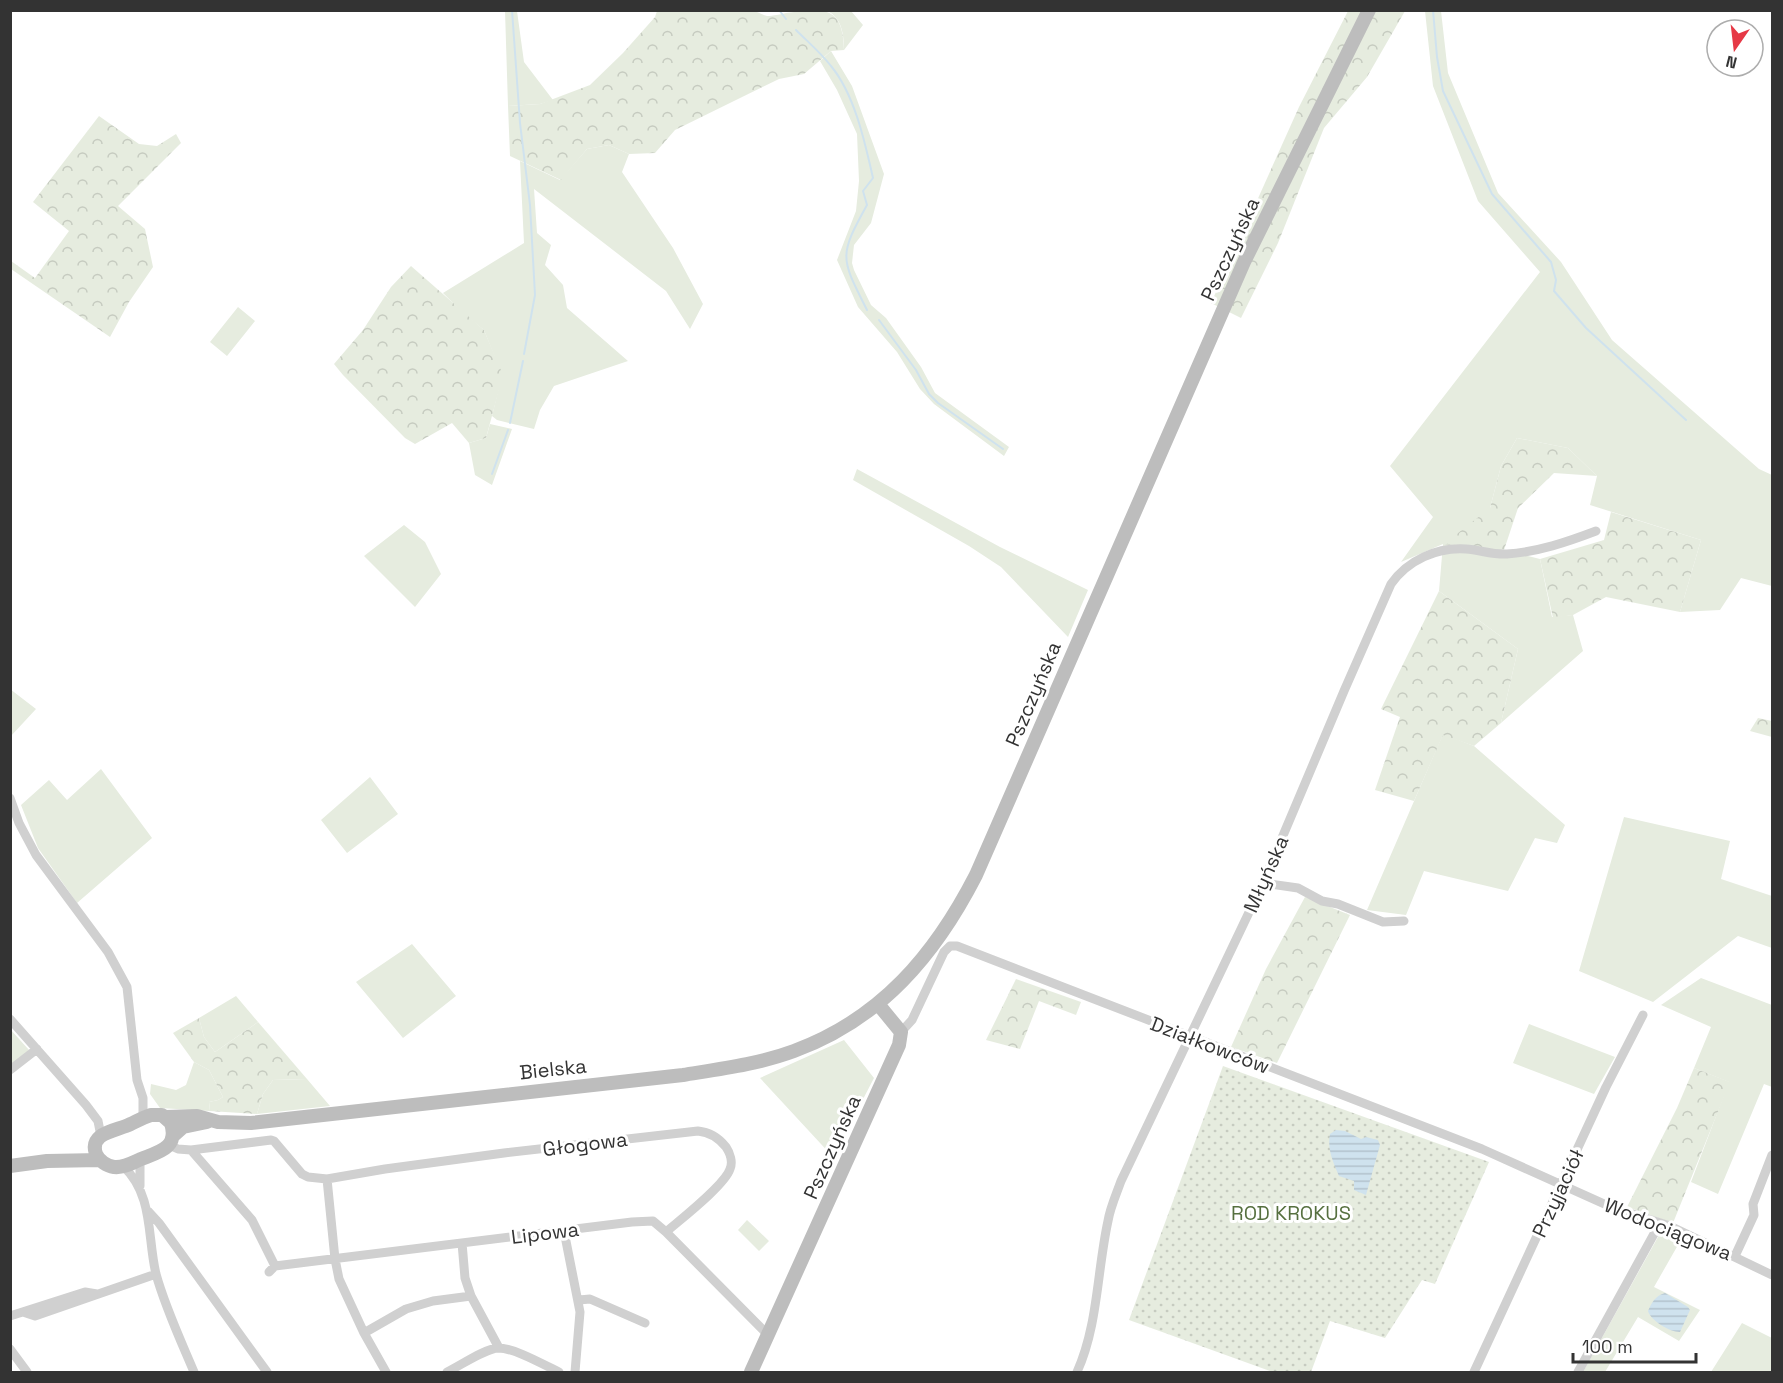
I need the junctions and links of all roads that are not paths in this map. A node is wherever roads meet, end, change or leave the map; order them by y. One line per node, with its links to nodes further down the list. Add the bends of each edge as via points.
1 (1369, 10): 6 (main road, Pszczyńska, via 1244,262 976,875 934,945)
2 (1596, 531): 4 (street, Młyńska, via 1550,547 1506,554 1444,550 1411,563 1399,573)
3 (10, 798): 13 (street, via 36,855 108,952 122,978 130,1010 137,1080)
4 (1263, 884): 5 (street, via 1298,888 1322,901 1383,922); 10 (street, Młyńska)
5 (1404, 921)
6 (878, 1004): 9 (main road); 14 (main road, Bielska, via 805,1047 731,1067 336,1114 251,1123)
7 (1643, 1015): 25 (street, Przyjaciół)
8 (10, 1019): 11 (street)
9 (901, 1032): 10 (street, Działkowców, via 912,1020 944,952 953,946); 41 (main road, Pszczyńska, via 899,1045)
10 (1189, 1037): 25 (street, Działkowców); 52 (street, Młyńska, via 1121,1181 1108,1218 1091,1327)
11 (37, 1049): 12 (street); 15 (street, via 86,1105)
12 (10, 1070)
13 (154, 1116): 14 (main road, Bielska, via 197,1116); 15 (main road); 16 (main road, via 171,1123)
14 (218, 1122): 16 (main road, Bielska, via 183,1127)
15 (103, 1137): 19 (main road); 20 (main road, via 95,1151)
16 (171, 1140): 17 (street, via 178,1149); 21 (main road, Bielska, via 161,1152)
17 (191, 1150): 24 (street, Głogowa, via 271,1140 302,1174); 33 (street, Lipowa, via 252,1220 272,1269)
18 (1773, 1155): 32 (street, via 1753,1204 1754,1215)
19 (66, 1160): 20 (main road); 22 (main road)
20 (100, 1160): 23 (main road)
21 (140, 1160): 23 (main road, Bielska); 26 (street)
22 (10, 1166)
23 (123, 1166): 26 (street)
24 (327, 1179): 30 (street, Głogowa, via 515,1152 688,1132 710,1134 729,1152 730,1169 723,1181); 33 (street)
25 (1563, 1184): 28 (street, Wodociągowa, via 1611,1207); 53 (street, Przyjaciół)
26 (140, 1188): 27 (street)
27 (148, 1211): 34 (street); 46 (street)
28 (1660, 1223): 32 (street, Wodociągowa); 54 (street)
29 (564, 1231): 30 (street, Lipowa, via 648,1220); 31 (street, Lipowa); 37 (street)
30 (666, 1232): 41 (street, Lipowa)
31 (462, 1243): 33 (street, Lipowa); 36 (street)
32 (1735, 1256): 35 (street, Wodociągowa)
33 (334, 1260): 40 (street)
34 (156, 1274): 38 (street, via 35,1316 23,1312); 45 (street)
35 (1773, 1275)
36 (471, 1296): 40 (street, via 406,1309); 42 (street)
37 (579, 1300): 39 (street, via 590,1299); 50 (street)
38 (10, 1316)
39 (645, 1323)
40 (364, 1333): 47 (street)
41 (769, 1336): 51 (main road, Pszczyńska)
42 (499, 1348): 48 (street); 49 (street)
43 (10, 1349): 44 (street)
44 (27, 1372)
45 (194, 1372)
46 (267, 1372)
47 (386, 1372)
48 (447, 1372)
49 (559, 1372)
50 (575, 1372)
51 (751, 1372)
52 (1077, 1372)
53 (1474, 1372)
54 (1578, 1372)

